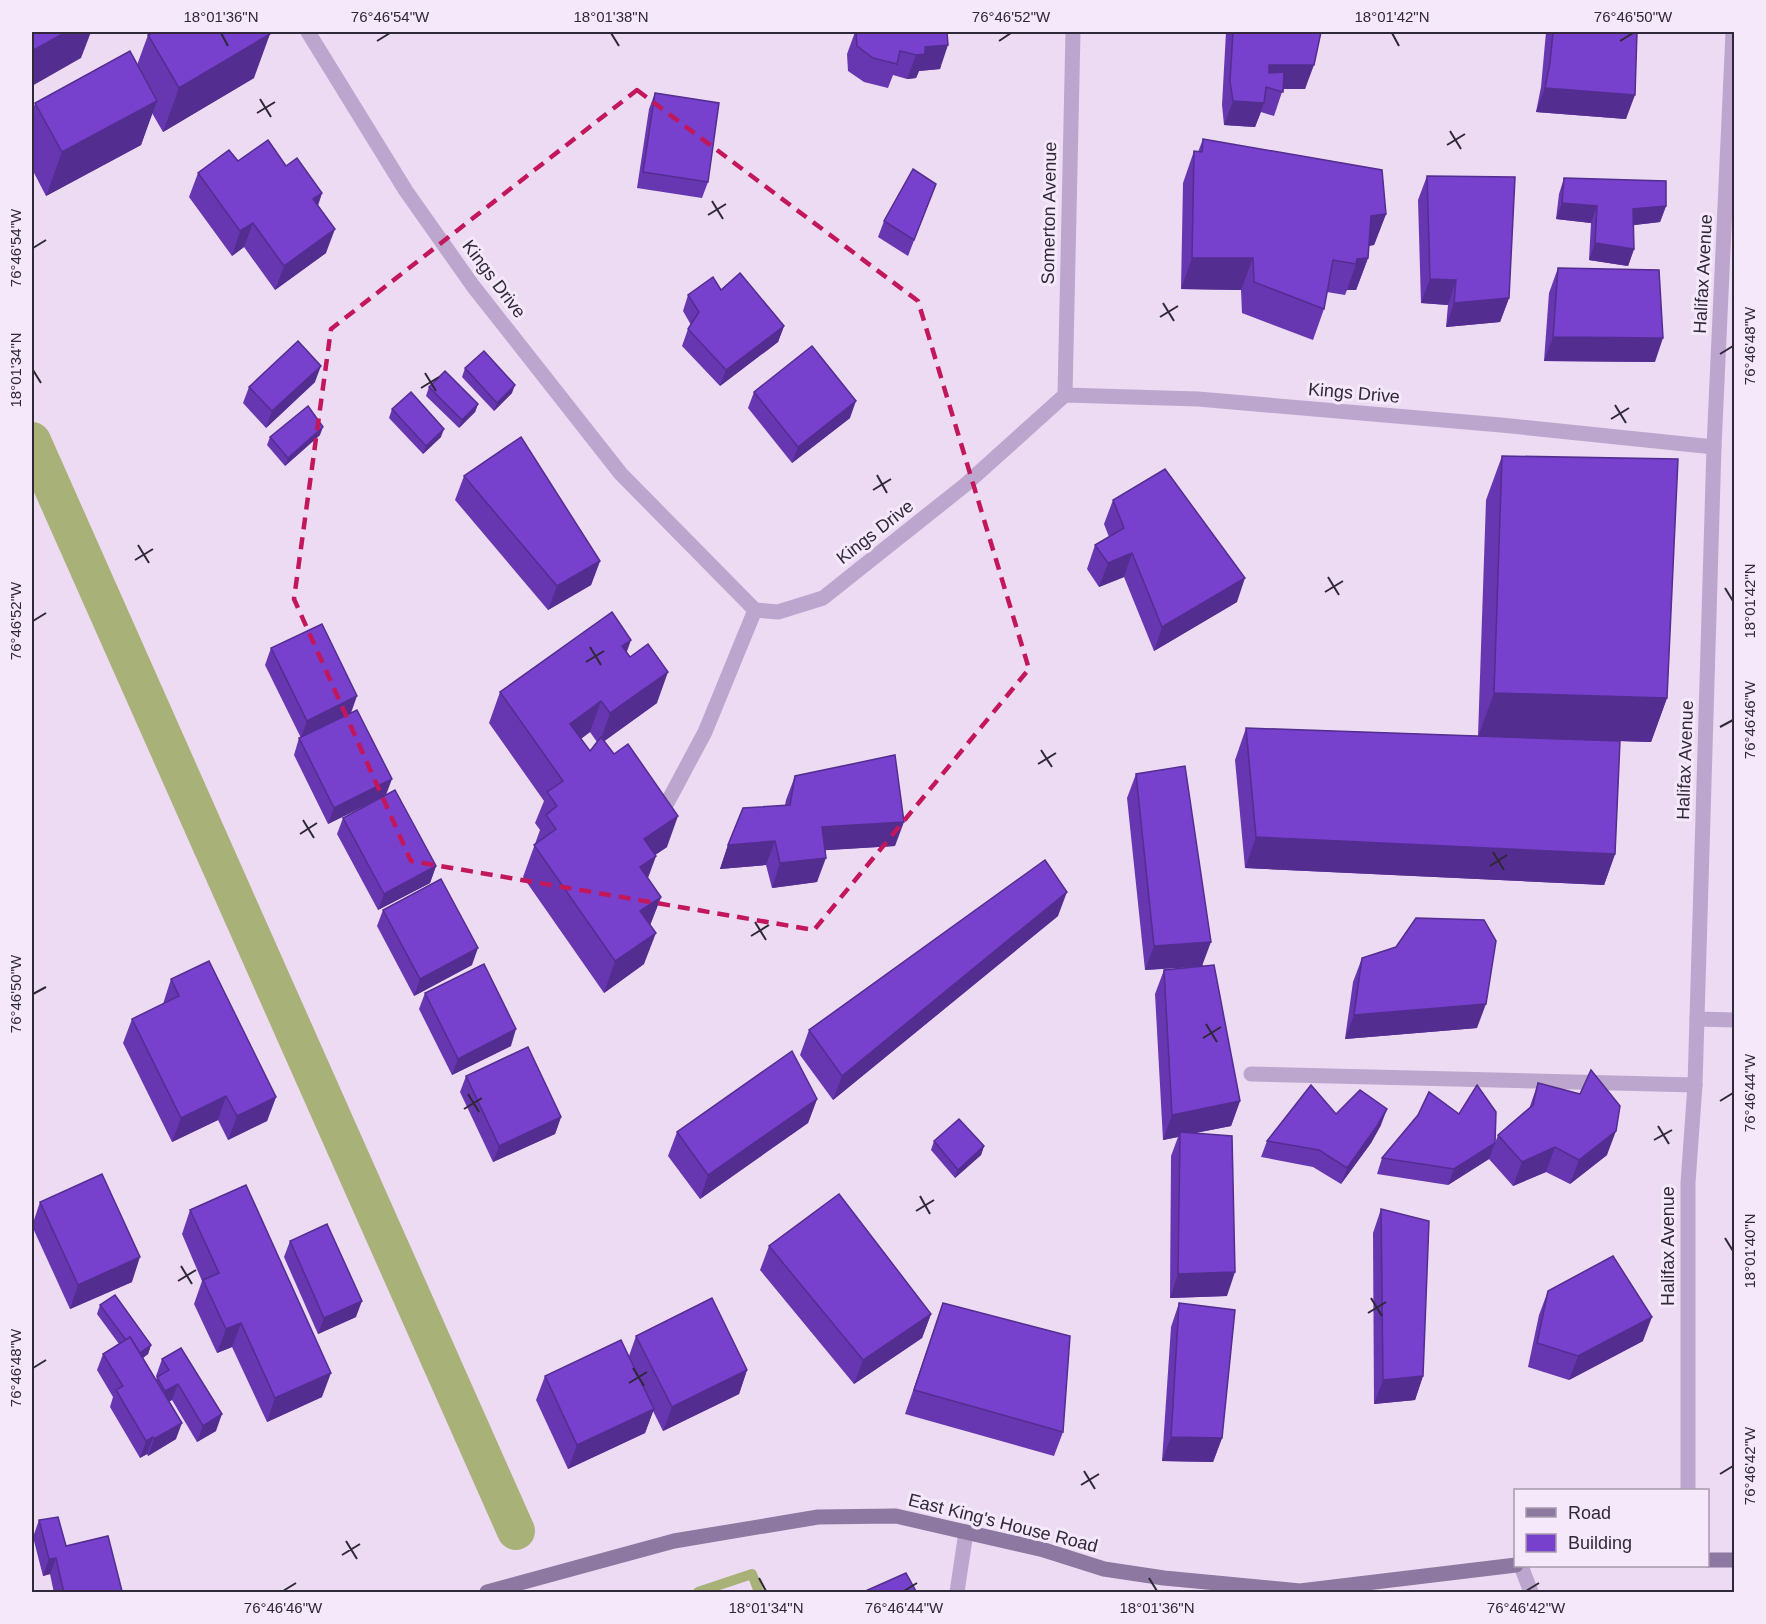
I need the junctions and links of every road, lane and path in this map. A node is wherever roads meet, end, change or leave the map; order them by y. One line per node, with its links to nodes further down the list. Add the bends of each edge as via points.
1 (308, 32): 6 (street, Kings Drive, via 406,191 473,286 621,474)
2 (1073, 32): 4 (street, Somerton Avenue)
3 (1733, 32): 5 (street, Halifax Avenue)
4 (1065, 395): 5 (street, Kings Drive, via 1197,399); 6 (street, Kings Drive, via 965,485 823,598 778,612)
5 (1714, 447): 8 (street, Halifax Avenue)
6 (755, 610): 7 (street, via 705,732)
7 (656, 823)
8 (1697, 1019): 9 (street); 11 (street, Halifax Avenue)
9 (1734, 1020)
10 (1251, 1074): 11 (street)
11 (1695, 1085): 12 (street, Halifax Avenue, via 1688,1183)
12 (1688, 1489)
13 (966, 1532): 16 (main road, East King's House Road, via 1104,1569 1300,1591); 18 (main road, East King's House Road, via 896,1516 818,1517 674,1541); 19 (street)
14 (1709, 1560): 15 (main road)
15 (1734, 1560)
16 (1514, 1564)
17 (1521, 1567): 20 (street)
18 (487, 1593)
19 (957, 1593)
20 (1531, 1593)

